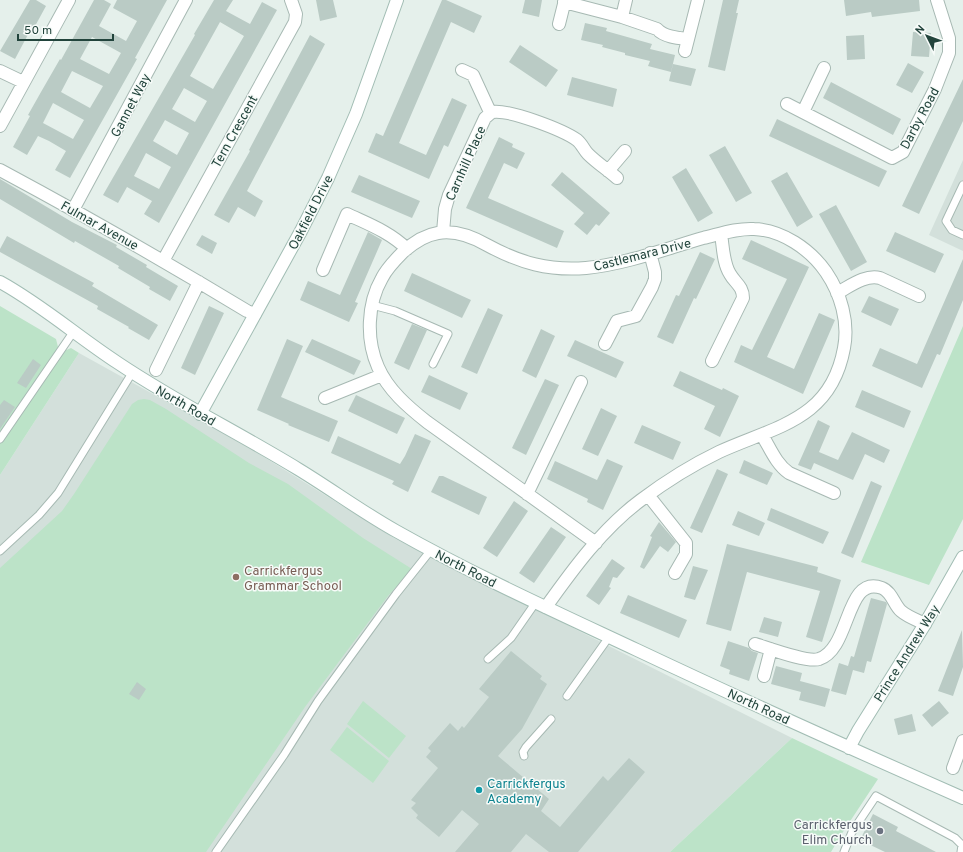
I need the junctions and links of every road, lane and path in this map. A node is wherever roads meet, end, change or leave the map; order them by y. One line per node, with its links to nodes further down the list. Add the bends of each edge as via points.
1 (69, 0): 14 (street)
2 (186, 0): 22 (street, Gannet Way)
3 (291, 0): 28 (street, Tern Crescent, via 295,8 295,22)
4 (397, 0): 35 (street, Oakfield Drive, via 356,114 328,178)
5 (626, 0): 9 (street)
6 (698, 0): 9 (street, via 687,45 657,29)
7 (937, 0): 17 (street, Darby Road, via 949,38 949,53 935,89 903,152 892,158)
8 (565, 1): 9 (street); 10 (street)
9 (622, 17)
10 (559, 24)
11 (824, 68): 17 (street)
12 (462, 70): 16 (street, via 473,75)
13 (0, 71): 14 (street)
14 (23, 82): 18 (street)
15 (787, 104): 17 (street, Darby Road)
16 (490, 112): 19 (street, Carnhill Place, via 519,116 570,136 613,174); 23 (street, Carnhill Place, via 449,195)
17 (803, 112)
18 (0, 126)
19 (625, 151)
20 (0, 170): 22 (street, Fulmar Avenue)
21 (963, 185): 25 (lane, via 946,221 952,230)
22 (73, 210): 28 (street, Fulmar Avenue)
23 (443, 232): 26 (street, Castlemara Drive, via 419,240); 27 (street, Castlemara Drive, via 467,236 512,258 541,266 594,267)
24 (721, 234): 27 (street, Castlemara Drive); 32 (street, Castlemara Drive, via 757,229 790,240 823,268); 38 (street, via 727,267 741,288 743,298)
25 (963, 235)
26 (406, 249): 29 (street, via 388,233 347,214); 34 (street, Castlemara Drive, via 382,278)
27 (650, 253): 37 (street, via 655,276 652,287 636,316 617,322)
28 (163, 260): 31 (street, Fulmar Avenue)
29 (323, 270)
30 (0, 282): 36 (street, North Road)
31 (199, 282): 35 (street, Fulmar Avenue); 40 (street)
32 (837, 293): 33 (street, via 865,278 874,277); 46 (street, Castlemara Drive, via 844,316 845,340 833,382 808,412)
33 (919, 296)
34 (372, 305): 39 (lane, via 395,311 448,334); 42 (street, Castlemara Drive, via 371,343)
35 (255, 314): 45 (street, Oakfield Drive)
36 (74, 331): 41 (street, North Road); 47 (lane)
37 (606, 344)
38 (712, 361)
39 (433, 364)
40 (156, 370)
41 (132, 373): 45 (street, North Road); 53 (lane, via 58,493 39,515)
42 (382, 375): 44 (street); 49 (street, Castlemara Drive, via 394,392 419,416)
43 (581, 382): 49 (street)
44 (325, 398)
45 (200, 414): 52 (street, North Road, via 299,469 376,519)
46 (762, 435): 48 (street, via 784,470); 50 (street, Castlemara Drive, via 696,465)
47 (0, 439)
48 (834, 492)
49 (527, 494): 51 (street, Castlemara Drive)
50 (648, 495): 51 (street, Castlemara Drive); 55 (street, via 686,543 686,554)
51 (596, 543): 56 (street, Castlemara Drive)
52 (431, 550): 56 (street, North Road); 70 (lane, via 318,700 284,755)
53 (0, 551)
54 (963, 557): 57 (street, Prince Andrew Way)
55 (675, 573)
56 (541, 605): 58 (street, North Road); 61 (lane)
57 (925, 624): 60 (street, via 900,610 886,590 873,587 864,590 855,599 840,638 832,650 823,657 818,660 807,659); 66 (street, Prince Andrew Way)
58 (608, 637): 63 (lane); 66 (street, North Road)
59 (754, 644): 60 (street)
60 (771, 649): 62 (street)
61 (488, 659)
62 (764, 676)
63 (567, 696)
64 (550, 719): 67 (lane, via 526,747)
65 (963, 742): 68 (street)
66 (849, 748): 69 (street, North Road)
67 (524, 756)
68 (953, 768)
69 (963, 798)
70 (216, 852)
71 (844, 852): 72 (lane, via 852,832 876,796 955,838 962,845)
72 (961, 852)

